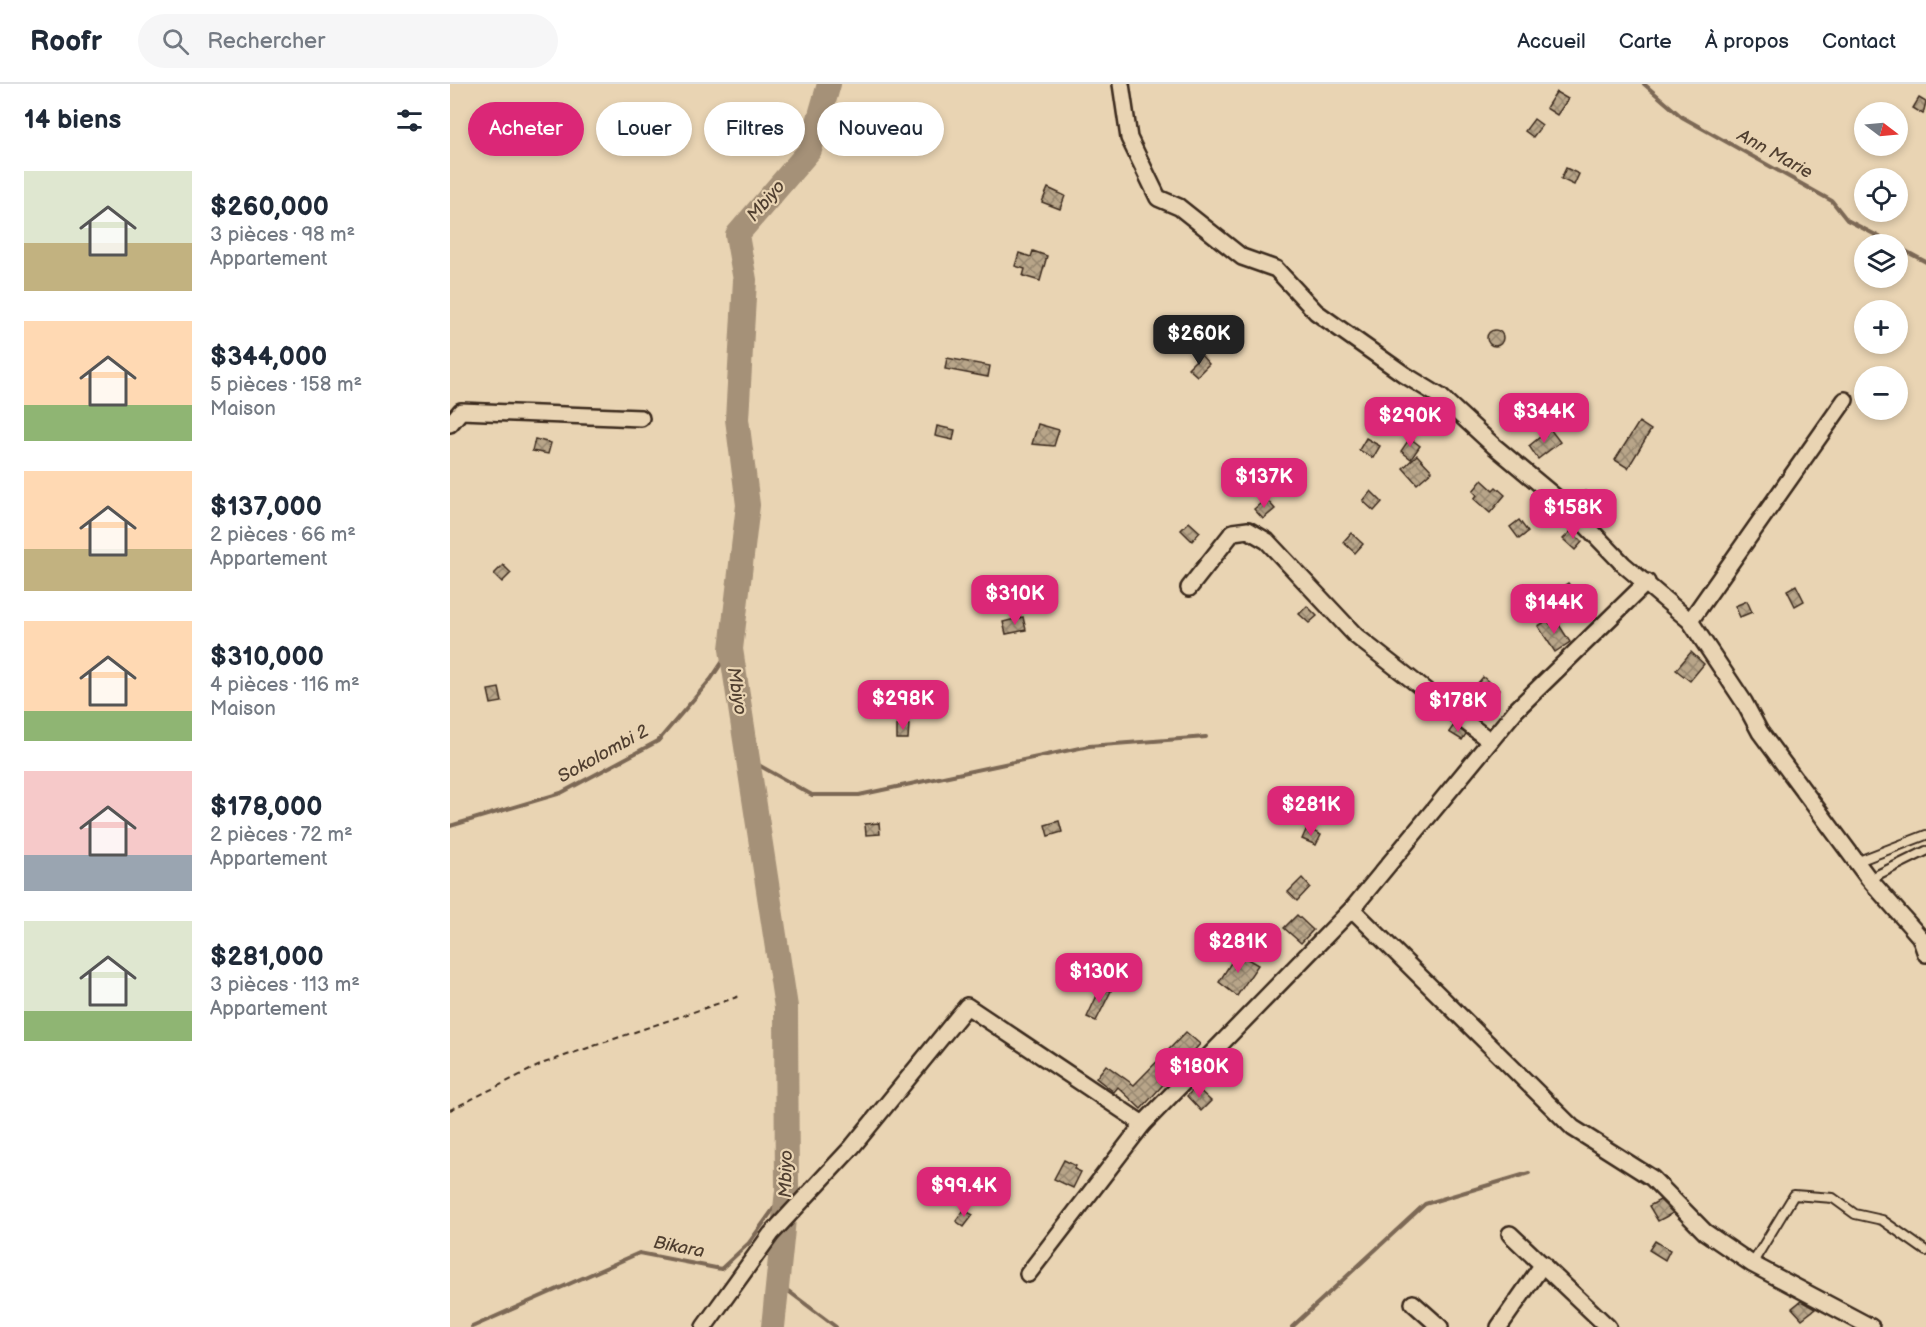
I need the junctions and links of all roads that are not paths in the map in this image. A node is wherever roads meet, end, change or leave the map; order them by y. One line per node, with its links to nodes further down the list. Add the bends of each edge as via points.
1 (1121, 84): 5 (street, via 1129,138 1158,198 1179,207 1242,257 1276,269 1316,312 1442,397)
2 (1845, 400): 7 (street)
3 (641, 418): 4 (street, via 461,411)
4 (450, 424)
5 (1647, 582): 7 (street); 8 (street, via 1516,710)
6 (1189, 588): 8 (street, via 1233,532 1248,530 1268,541 1356,636)
7 (1690, 621): 11 (street, via 1760,732)
8 (1490, 741): 13 (street)
9 (1926, 835): 11 (lane)
10 (1926, 851): 12 (lane)
11 (1856, 862): 12 (street)
12 (1869, 879): 14 (street, via 1920,937)
13 (1352, 909): 15 (street); 19 (street, via 1573,1128 1652,1178 1705,1232)
14 (1926, 954)
15 (1143, 1124): 20 (street); 22 (street, via 968,1006 852,1147 771,1234)
16 (1510, 1234): 18 (street)
17 (1926, 1251): 19 (lane, via 1882,1220 1855,1214 1833,1198 1794,1195)
18 (1542, 1264): 24 (street); 25 (street)
19 (1752, 1264): 26 (street)
20 (1028, 1274)
21 (1413, 1304): 23 (street)
22 (704, 1327)
23 (1440, 1327)
24 (1499, 1327)
25 (1608, 1327)
26 (1871, 1327)

